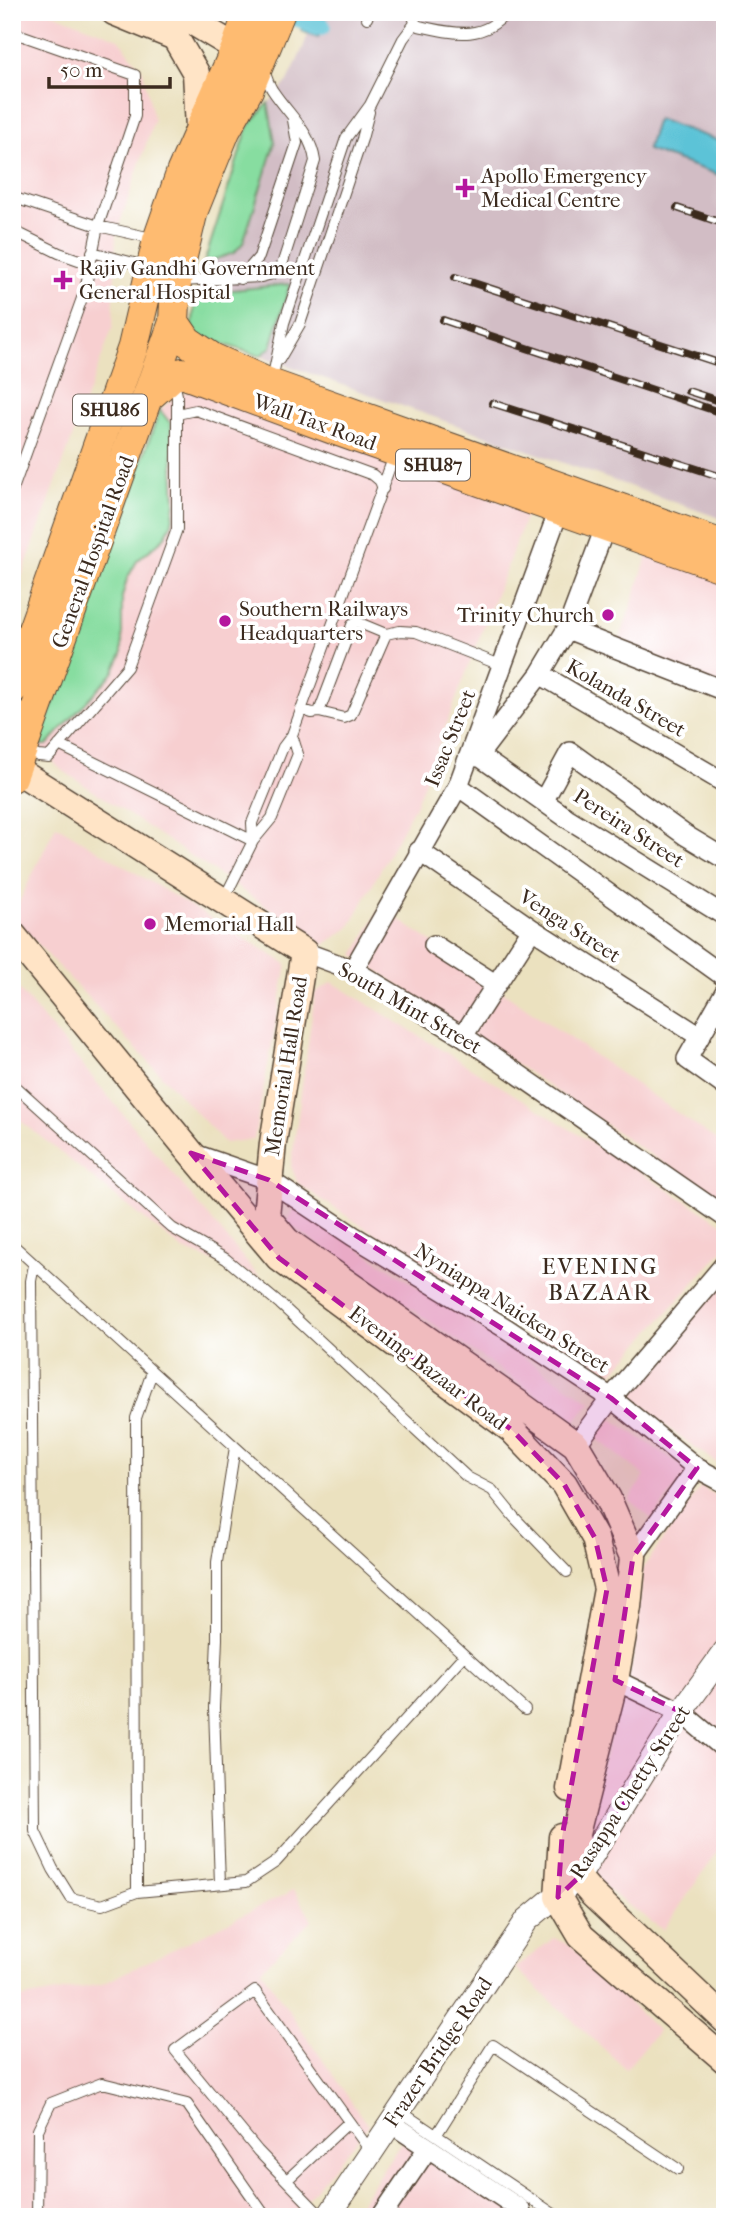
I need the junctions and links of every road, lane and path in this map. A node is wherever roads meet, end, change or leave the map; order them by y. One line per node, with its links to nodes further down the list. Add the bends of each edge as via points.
1 (114, 12): 5 (main road)
2 (412, 12): 4 (lane)
3 (507, 12): 4 (lane, via 484,32 443,31)
4 (415, 23): 8 (lane)
5 (179, 24): 7 (main road); 10 (main road, via 197,73)
6 (12, 32): 12 (lane, via 135,75 135,116)
7 (256, 33): 9 (lane, via 272,90); 10 (main road, General Hospital Road / SHU86); 15 (main road, General Hospital Road / SHU86, via 248,90 225,131 193,210)
8 (370, 105): 19 (lane, via 300,324); 19 (lane, via 346,138 284,323)
9 (292, 113): 17 (lane, via 297,143 259,257); 17 (lane, via 313,147 316,161 282,265 272,274)
10 (199, 128): 15 (main road, General Hospital Road / SHU86)
11 (12, 197): 12 (lane)
12 (98, 226): 14 (lane); 15 (lane)
13 (12, 230): 16 (lane)
14 (92, 252): 15 (lane); 16 (lane)
15 (162, 263): 17 (lane); 18 (main road, General Hospital Road / SHU86); 34 (main road, General Hospital Road / SHU86)
16 (90, 264): 25 (lane, via 85,290)
17 (240, 279)
18 (174, 322): 19 (main road, Wall Tax Road / SHU87, via 187,341 212,358); 21 (main road, General Hospital Road / SHU86)
19 (273, 375): 28 (main road, Wall Tax Road / SHU87)
20 (173, 376): 21 (main road); 22 (lane); 23 (main road, Wall Tax Road / SHU87, via 182,373)
21 (148, 397): 41 (main road, General Hospital Road / SHU86)
22 (177, 414): 24 (lane, via 196,410 373,475); 39 (lane, via 177,530 127,667)
23 (395, 451): 24 (lane); 26 (main road, Wall Tax Road / SHU87)
24 (383, 489): 36 (lane)
25 (12, 492)
26 (559, 510): 27 (main road, Wall Tax Road / SHU87); 32 (street, Issac Street)
27 (606, 526): 29 (main road, Wall Tax Road / SHU87); 30 (street)
28 (725, 546)
29 (725, 568)
30 (568, 629): 33 (street); 35 (street)
31 (386, 634): 32 (lane, via 416,632); 37 (lane, via 351,715 344,718); 37 (lane, via 357,622 352,625)
32 (503, 666): 40 (street, Issac Street)
33 (540, 674): 40 (street); 42 (street, Kolanda Street)
34 (12, 689)
35 (725, 691)
36 (302, 709): 37 (lane); 38 (lane)
37 (319, 712)
38 (292, 735): 45 (lane, via 252,823); 45 (lane, via 298,754 272,818)
39 (59, 745): 41 (lane, via 48,757); 45 (lane)
40 (473, 760): 43 (street, Issac Street); 44 (street, Pereira Street)
41 (17, 765): 48 (main road, South Mint Street)
42 (725, 783)
43 (458, 786): 46 (street, Issac Street); 55 (street)
44 (544, 800): 47 (street, via 570,752); 49 (street, Pereira Street)
45 (253, 841): 48 (lane)
46 (419, 851): 50 (street, Venga Street); 54 (street, Issac Street)
47 (725, 859)
48 (222, 902): 53 (main road, South Mint Street)
49 (725, 916)
50 (532, 929): 56 (street); 58 (street, Venga Street)
51 (12, 934): 62 (main road, Evening Bazaar Road)
52 (434, 945): 56 (street)
53 (304, 952): 54 (street, South Mint Street); 63 (main road, Memorial Hall Road)
54 (353, 970): 59 (street, South Mint Street)
55 (725, 977)
56 (495, 984): 59 (street)
57 (725, 992): 58 (street)
58 (699, 1035): 61 (street, via 687,1059)
59 (463, 1036): 65 (street, South Mint Street)
60 (12, 1083): 77 (lane, via 172,1228 226,1259 467,1477 492,1490)
61 (725, 1086)
62 (191, 1153): 63 (street, Memorial Hall Road); 69 (main road, Evening Bazaar Road, via 279,1258)
63 (269, 1180): 64 (main road, Memorial Hall Road); 71 (street, Nyniappa Naicken Street)
64 (266, 1216): 69 (main road, Evening Bazaar Road, via 287,1241)
65 (725, 1217)
66 (12, 1244): 67 (lane)
67 (34, 1265): 70 (lane); 86 (lane, via 35,1830 71,1898 102,1905)
68 (725, 1265): 71 (street)
69 (449, 1369): 72 (main road, Evening Bazaar Road); 87 (main road, Evening Bazaar Road, via 564,1484 595,1538 607,1589 562,1837)
70 (152, 1372): 73 (lane); 86 (lane, via 136,1418)
71 (611, 1398): 72 (street); 74 (street, Nyniappa Naicken Street)
72 (576, 1445): 76 (main road, Evening Bazaar Road, via 608,1499)
73 (235, 1447): 79 (lane); 85 (lane, via 217,1562 214,1708)
74 (697, 1468): 75 (street, Nyniappa Naicken Street); 76 (street)
75 (725, 1483)
76 (633, 1557): 80 (main road, Evening Bazaar Road)
77 (567, 1572)
78 (725, 1651): 82 (street, Rasappa Chetty Street)
79 (464, 1655): 81 (lane); 85 (lane, via 276,1863 246,1882)
80 (615, 1680): 82 (street); 84 (main road, Evening Bazaar Road, via 576,1834)
81 (525, 1710)
82 (681, 1712): 83 (street); 84 (street, Rasappa Chetty Street)
83 (725, 1749)
84 (578, 1878): 87 (street, Rasappa Chetty Street); 88 (main road)
85 (220, 1884): 86 (lane)
86 (137, 1892)
87 (558, 1897): 89 (main road, via 581,1936); 90 (street, Frazer Bridge Road, via 527,1920)
88 (725, 2020)
89 (725, 2060)
90 (395, 2117): 92 (street); 93 (street, Frazer Bridge Road)
91 (349, 2122): 93 (lane); 95 (lane); 95 (lane, via 256,1991 175,2050)
92 (433, 2141): 94 (lane, via 494,2045); 100 (street); 101 (street, via 520,2209); 102 (lane)
93 (371, 2152): 99 (street, Frazer Bridge Road)
94 (678, 2169)
95 (286, 2180): 98 (lane)
96 (37, 2217): 97 (lane, via 38,2130 51,2103 102,2083 187,2104)
97 (266, 2217)
98 (322, 2217)
99 (328, 2217)
100 (381, 2217)
101 (522, 2217)
102 (558, 2217)

